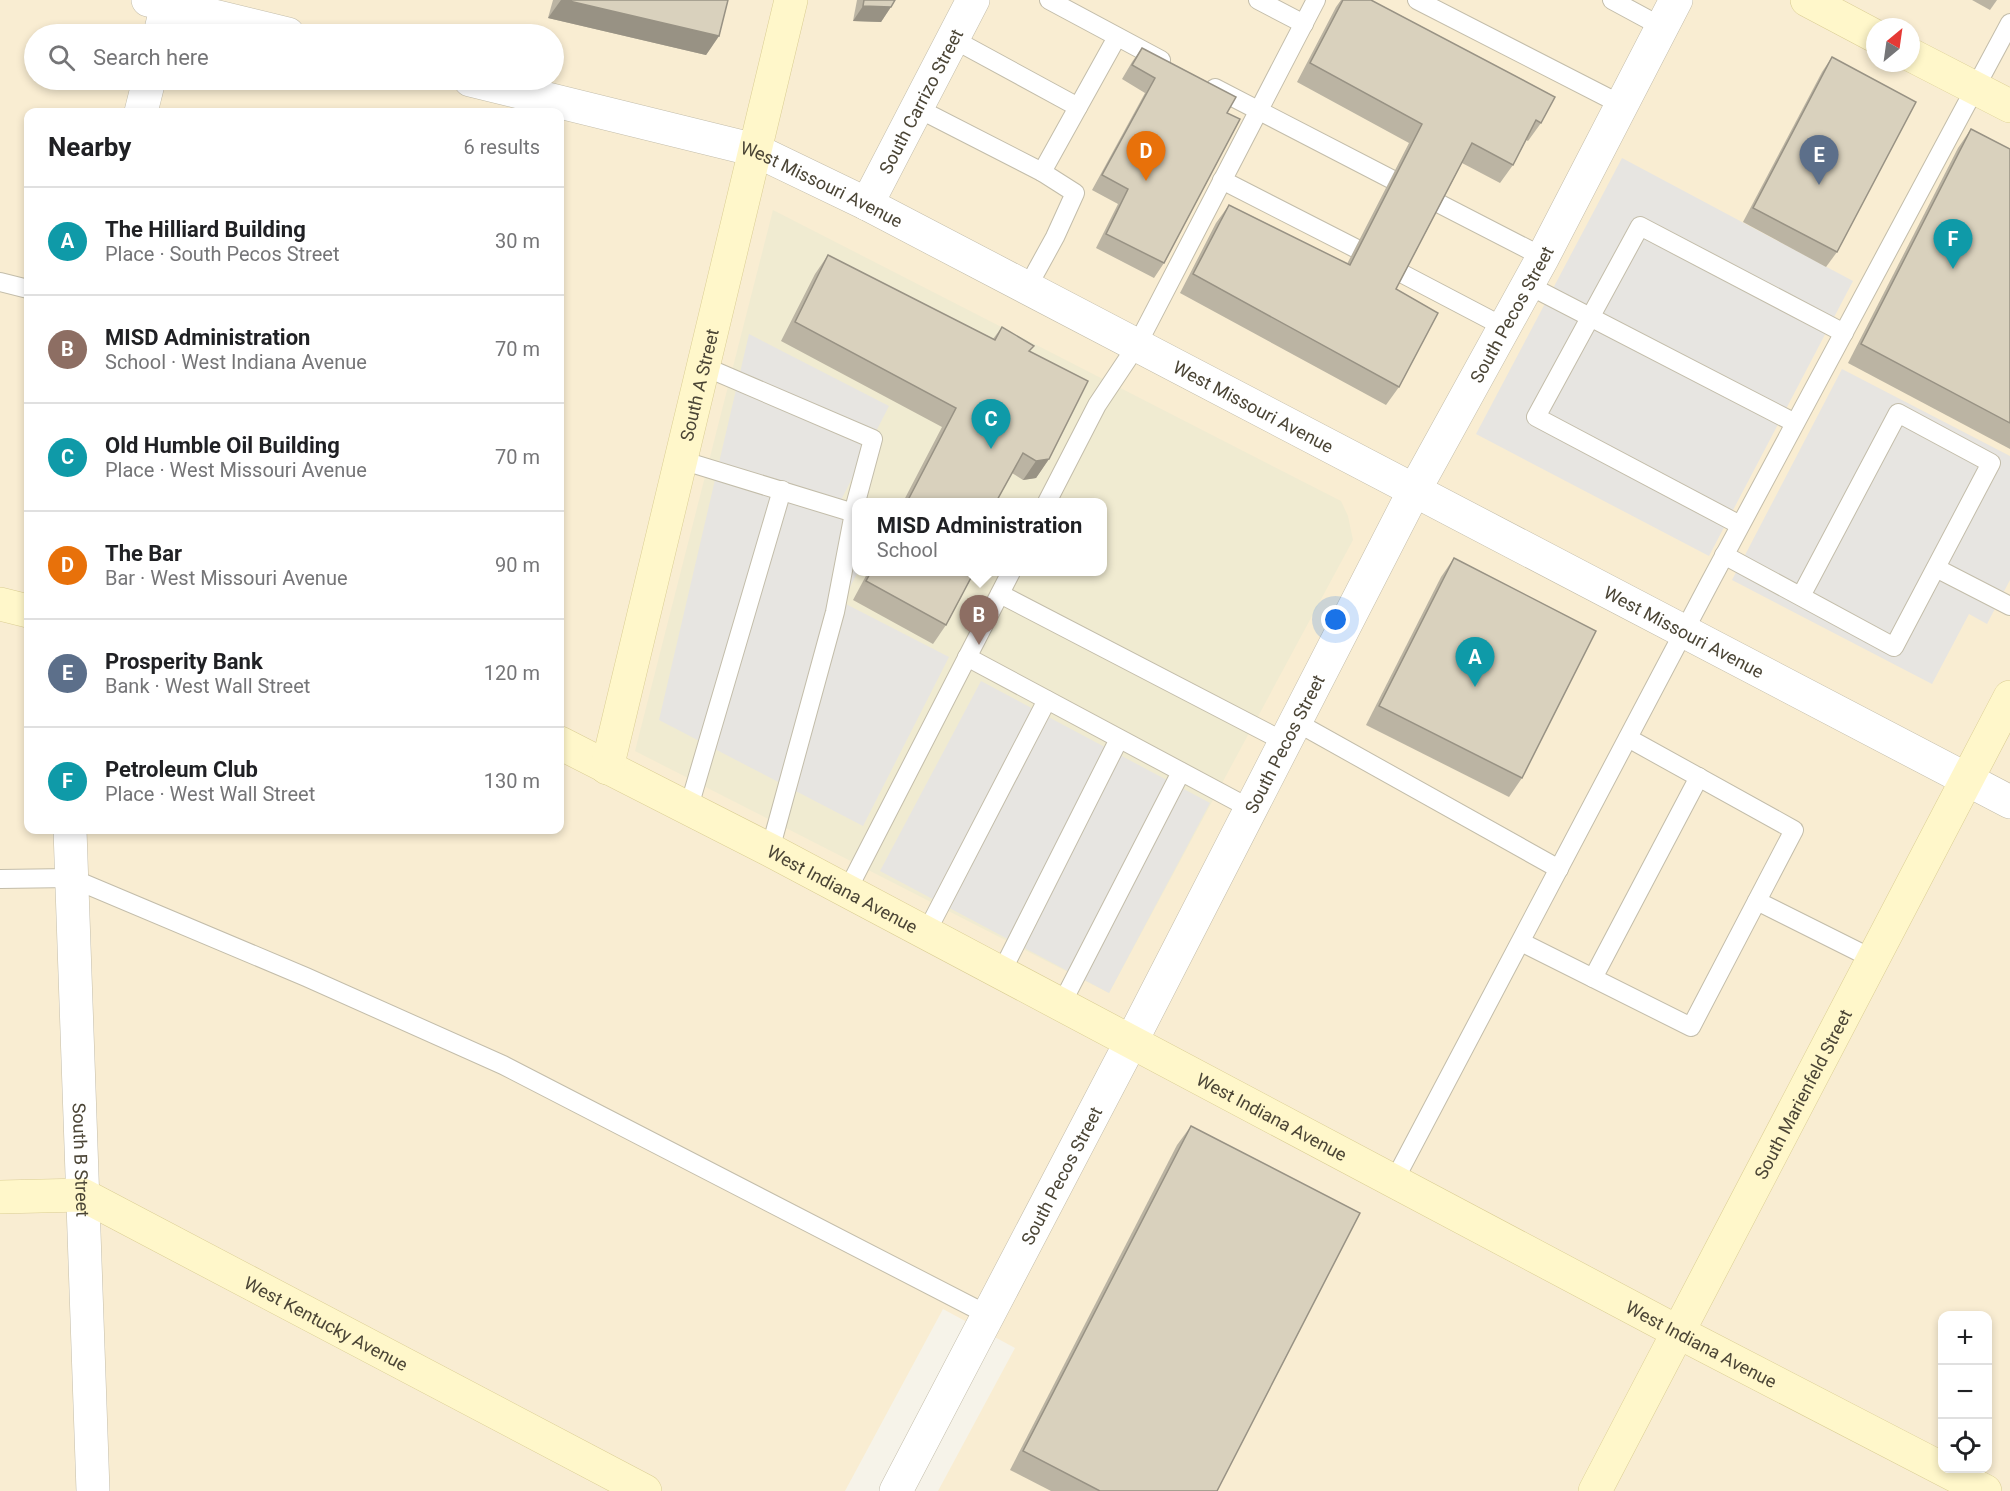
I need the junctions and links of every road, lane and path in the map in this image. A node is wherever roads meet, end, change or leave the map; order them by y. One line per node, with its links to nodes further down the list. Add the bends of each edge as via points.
1 (791, 0): 29 (street, South A Street)
2 (973, 0): 16 (street, South Carrizo Street)
3 (1049, 0): 15 (lane)
4 (1258, 0): 13 (lane)
5 (1316, 0): 13 (lane)
6 (1417, 0): 23 (lane)
7 (1612, 0): 10 (lane)
8 (1807, 0): 14 (street)
9 (161, 10): 12 (street)
10 (1669, 13): 23 (street, South Pecos Street)
11 (2010, 23): 20 (lane)
12 (235, 24)
13 (1304, 24): 28 (lane)
14 (1866, 31)
15 (1118, 37): 18 (lane); 25 (lane)
16 (953, 39): 25 (lane); 27 (street, South Carrizo Street)
17 (1920, 60): 20 (street)
18 (1178, 69)
19 (1198, 79): 28 (lane)
20 (1975, 88): 24 (street); 43 (lane)
21 (146, 90): 26 (street)
22 (511, 90): 29 (street, West Missouri Avenue)
23 (1622, 105): 36 (street, South Pecos Street)
24 (2010, 106)
25 (1078, 107): 30 (lane)
26 (142, 108)
27 (917, 108): 30 (lane); 34 (street, South Carrizo Street)
28 (1258, 111): 31 (lane); 32 (lane)
29 (755, 150): 34 (street, West Missouri Avenue); 45 (street, South A Street)
30 (1042, 172): 40 (lane, via 1076,193)
31 (1391, 179)
32 (1222, 180): 35 (lane); 44 (lane)
33 (1438, 203): 36 (lane)
34 (867, 204): 40 (street, West Missouri Avenue)
35 (1355, 248)
36 (1535, 271): 41 (lane); 42 (street, South Pecos Street)
37 (1401, 273): 42 (lane)
38 (0, 282): 39 (lane)
39 (24, 288)
40 (1027, 288): 44 (street, West Missouri Avenue)
41 (1591, 317): 43 (lane, via 1640,226); 46 (lane); 54 (lane, via 1536,417)
42 (1504, 327): 49 (street, South Pecos Street)
43 (1844, 333): 46 (lane)
44 (1137, 345): 49 (street, West Missouri Avenue); 51 (lane, via 1097,405)
45 (703, 366): 47 (street, South A Street); 50 (lane, via 873,439)
46 (1796, 423): 54 (lane)
47 (681, 460): 48 (lane); 71 (street, South A Street)
48 (782, 490): 52 (lane); 77 (lane)
49 (1414, 491): 63 (street, West Missouri Avenue); 67 (street, South Pecos Street)
50 (857, 498)
51 (1049, 498)
52 (852, 505)
53 (852, 522): 79 (lane, via 835,612)
54 (1740, 525): 55 (lane)
55 (1724, 555): 59 (lane); 63 (lane)
56 (1936, 568): 59 (lane, via 1894,647); 59 (lane, via 1992,463 1898,413); 61 (lane)
57 (1009, 576): 58 (lane)
58 (1000, 594): 64 (lane); 67 (lane)
59 (1801, 596)
60 (0, 604): 62 (street)
61 (2010, 606)
62 (24, 609)
63 (1685, 632): 68 (lane); 74 (street, West Missouri Avenue)
64 (967, 657): 66 (lane); 83 (lane)
65 (2010, 697): 74 (street, South Marienfeld Street)
66 (1047, 700): 69 (lane); 85 (lane)
67 (1290, 732): 76 (street, South Pecos Street); 80 (lane)
68 (1628, 738): 73 (lane); 80 (lane)
69 (1119, 739): 72 (lane); 88 (lane)
70 (564, 745): 71 (street, West Indiana Avenue)
71 (607, 768): 77 (street, West Indiana Avenue)
72 (1181, 772): 76 (lane); 90 (lane)
73 (1699, 777): 84 (lane, via 1794,830); 89 (lane)
74 (1967, 780): 75 (street, West Missouri Avenue); 87 (street, South Marienfeld Street)
75 (2010, 802)
76 (1251, 809): 91 (street, South Pecos Street)
77 (688, 810): 79 (street, West Indiana Avenue)
78 (69, 834): 81 (street, South B Street)
79 (770, 850): 83 (street, West Indiana Avenue)
80 (1559, 869): 86 (lane)
81 (71, 878): 82 (lane); 93 (street, South B Street); 95 (lane, via 503,1065)
82 (0, 879)
83 (847, 891): 85 (street, West Indiana Avenue)
84 (1757, 900): 87 (lane); 89 (lane, via 1691,1027)
85 (927, 933): 88 (street, West Indiana Avenue)
86 (1521, 942): 89 (lane); 92 (lane)
87 (1873, 959): 96 (street, South Marienfeld Street)
88 (1001, 973): 90 (street, West Indiana Avenue)
89 (1593, 978)
90 (1061, 1005): 91 (street, West Indiana Avenue)
91 (1131, 1042): 92 (street, West Indiana Avenue); 95 (street, South Pecos Street)
92 (1394, 1181): 96 (street, West Indiana Avenue)
93 (83, 1195): 94 (street, West Kentucky Avenue); 97 (street, South B Street); 98 (street, West Kentucky Avenue)
94 (0, 1197)
95 (988, 1315): 99 (street, South Pecos Street)
96 (1678, 1332): 100 (street, South Marienfeld Street); 101 (street, West Indiana Avenue)
97 (93, 1491)
98 (645, 1491)
99 (896, 1491)
100 (1595, 1491)
101 (1985, 1491)

